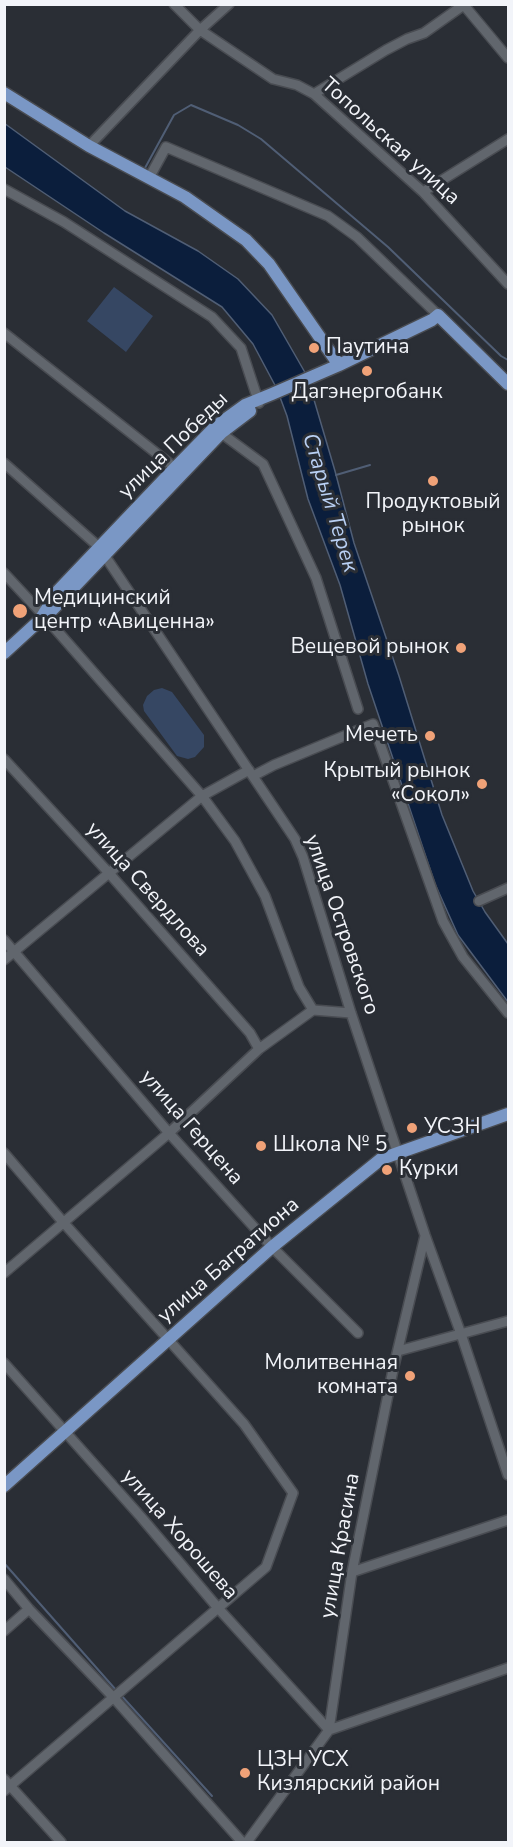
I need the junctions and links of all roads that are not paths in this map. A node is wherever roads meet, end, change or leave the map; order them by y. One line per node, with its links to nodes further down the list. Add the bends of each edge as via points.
1 (174, 4): 4 (street, Топольская улица)
2 (229, 4): 4 (street)
3 (464, 5): 5 (street); 7 (street, via 424,33 386,50)
4 (200, 30): 7 (street, Топольская улица, via 273,78); 9 (street)
5 (508, 58)
6 (4, 93): 9 (main road)
7 (314, 94): 12 (street, Топольская улица)
8 (508, 139): 12 (street)
9 (88, 146): 10 (main road)
10 (149, 178): 14 (street, via 166,147 328,216 357,237); 16 (main road, via 185,197 246,240 269,264)
11 (4, 189): 18 (street, via 64,222 212,317 241,348)
12 (423, 192): 13 (street, Топольская улица)
13 (508, 284)
14 (438, 315): 16 (main road, улица Победы); 17 (main road)
15 (4, 333): 21 (street)
16 (339, 364): 18 (main road, улица Победы)
17 (508, 384)
18 (259, 401): 19 (main road, улица Победы); 21 (main road, улица Победы, via 245,405 216,426)
19 (221, 433): 21 (main road, улица Победы); 26 (street, via 263,464 316,578)
20 (4, 463): 22 (street, улица Островского)
21 (178, 471): 22 (main road, улица Победы)
22 (102, 551): 24 (main road, улица Победы); 28 (street, улица Островского)
23 (4, 573): 24 (street)
24 (45, 616): 25 (main road, улица Победы); 29 (street)
25 (4, 654)
26 (358, 709)
27 (4, 759): 30 (street, улица Свердлова)
28 (251, 773): 29 (street); 37 (street, улица Островского, via 303,857); 38 (street, via 374,724 443,921 463,957)
29 (202, 796): 30 (street); 36 (street, via 236,841 265,896 299,987)
30 (108, 872): 34 (street); 39 (street, улица Свердлова)
31 (508, 888): 32 (street)
32 (479, 901)
33 (4, 940): 34 (street, улица Герцена)
34 (14, 951): 35 (street); 41 (street, улица Герцена)
35 (4, 960)
36 (312, 1010): 37 (street); 39 (street)
37 (351, 1013): 43 (street, улица Островского)
38 (508, 1013)
39 (259, 1048): 41 (street)
40 (508, 1114): 43 (main road, улица Багратиона)
41 (169, 1133): 44 (street); 46 (street, улица Герцена)
42 (4, 1153): 44 (street)
43 (398, 1153): 45 (street, улица Островского); 46 (main road, улица Багратиона, via 381,1159)
44 (63, 1222): 47 (street); 51 (street)
45 (425, 1235): 50 (street, улица Островского); 52 (street, улица Красина)
46 (272, 1247): 49 (street, улица Герцена); 51 (main road, улица Багратиона)
47 (4, 1273)
48 (508, 1321): 50 (street)
49 (358, 1333)
50 (461, 1334): 52 (street); 55 (street, улица Островского)
51 (169, 1339): 54 (main road, улица Багратиона); 60 (street, via 244,1424 293,1493 266,1567)
52 (398, 1351): 58 (street, улица Красина)
53 (4, 1363): 54 (street, улица Хорошева)
54 (66, 1433): 56 (main road, улица Багратиона); 60 (street, улица Хорошева)
55 (508, 1475)
56 (4, 1486)
57 (508, 1520): 58 (street)
58 (352, 1572): 65 (street, улица Красина)
59 (4, 1579): 61 (street)
60 (218, 1608): 64 (street); 65 (street, улица Хорошева)
61 (29, 1609): 62 (street); 64 (street)
62 (4, 1631)
63 (508, 1668): 65 (street)
64 (114, 1698): 66 (street); 68 (street)
65 (329, 1730): 69 (street, улица Красина)
66 (7, 1785): 67 (street)
67 (61, 1842)
68 (242, 1842)
69 (247, 1842)

